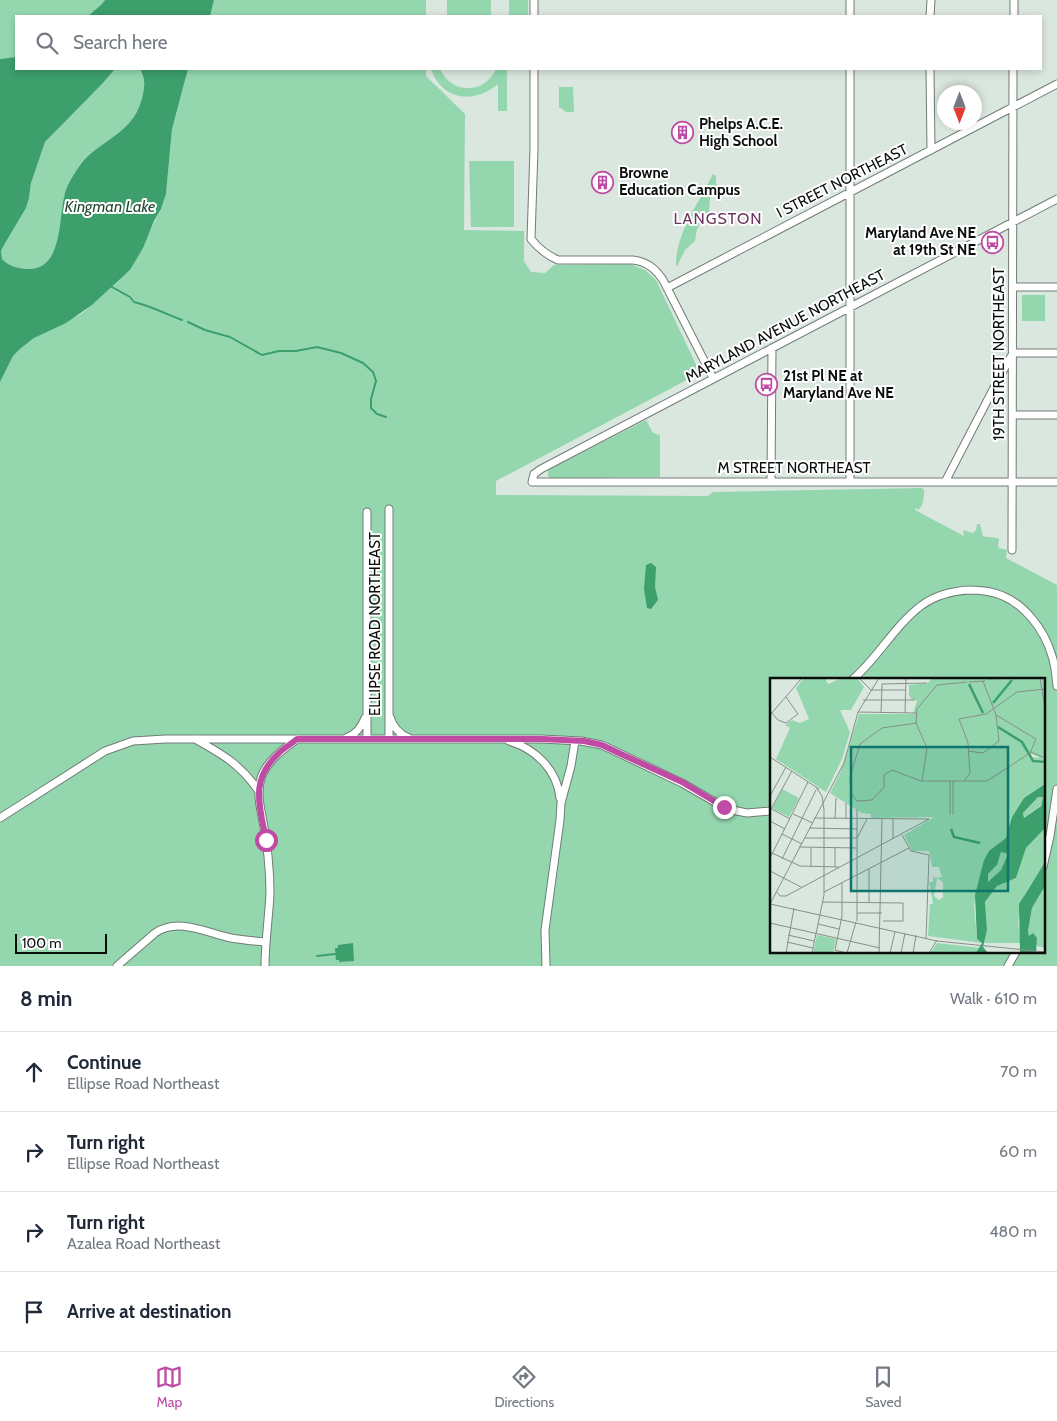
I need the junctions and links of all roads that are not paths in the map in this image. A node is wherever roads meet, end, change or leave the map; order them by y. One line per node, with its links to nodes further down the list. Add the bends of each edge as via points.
1 (534, 0): 5 (street)
2 (850, 0): 6 (street)
3 (930, 0): 7 (street)
4 (1014, 0): 8 (street)
5 (534, 15)
6 (850, 15)
7 (930, 15)
8 (1014, 15)
9 (534, 70): 21 (street, via 531,239 540,250 558,260 640,261 655,270)
10 (850, 70): 16 (street)
11 (930, 70): 15 (street)
12 (1013, 70): 14 (street, 19TH STREET NORTHEAST)
13 (1057, 84): 14 (street, I STREET NORTHEAST)
14 (1013, 107): 15 (street, I STREET NORTHEAST); 18 (street, 19TH STREET NORTHEAST)
15 (931, 150): 16 (street, I STREET NORTHEAST)
16 (850, 192): 21 (street, I STREET NORTHEAST); 22 (street)
17 (1057, 199): 18 (street, MARYLAND AVENUE NORTHEAST)
18 (1014, 222): 19 (street, 19TH STREET NORTHEAST); 22 (street, MARYLAND AVENUE NORTHEAST)
19 (1013, 287): 20 (street); 24 (street, 19TH STREET NORTHEAST)
20 (1057, 287)
21 (667, 288): 26 (street)
22 (850, 307): 23 (street, MARYLAND AVENUE NORTHEAST); 31 (street)
23 (772, 348): 26 (street, MARYLAND AVENUE NORTHEAST); 30 (street)
24 (1013, 354): 25 (street); 27 (street, 19TH STREET NORTHEAST); 32 (street)
25 (1057, 354)
26 (714, 378): 29 (street, MARYLAND AVENUE NORTHEAST, via 541,468 534,474)
27 (1013, 415): 28 (street); 33 (street, 19TH STREET NORTHEAST)
28 (1057, 415)
29 (532, 482): 30 (street, M STREET NORTHEAST)
30 (771, 482): 31 (street, M STREET NORTHEAST)
31 (850, 482): 32 (street, M STREET NORTHEAST)
32 (945, 482): 33 (street, M STREET NORTHEAST)
33 (1013, 482): 34 (street, M STREET NORTHEAST); 37 (street, 19TH STREET NORTHEAST)
34 (1057, 482)
35 (389, 509): 41 (street, ELLIPSE ROAD NORTHEAST)
36 (367, 512): 40 (street)
37 (1012, 550)
38 (854, 678): 39 (street, via 920,607 940,596 976,590 1008,598 1033,620 1050,650)
39 (1057, 686)
40 (367, 712): 44 (street, via 358,730); 45 (street)
41 (389, 714): 46 (street, ELLIPSE ROAD NORTHEAST); 47 (street, via 393,726)
42 (194, 739): 43 (street); 51 (street, via 238,766); 54 (street, via 133,741 105,751)
43 (297, 739): 44 (street); 51 (street, via 268,764)
44 (343, 739): 45 (street)
45 (367, 739): 46 (street)
46 (389, 739): 47 (street)
47 (411, 739): 48 (street)
48 (504, 739): 49 (street); 52 (street, via 524,747 548,766 556,781)
49 (575, 740): 52 (street); 53 (street, via 616,751 682,782 727,808 747,814)
50 (1057, 788): 55 (street)
51 (258, 790): 56 (street, via 270,872)
52 (561, 803): 60 (street, via 545,936)
53 (770, 811)
54 (0, 818)
55 (1044, 863)
56 (266, 942): 58 (street, via 170,926 155,933); 59 (street)
57 (1015, 954): 61 (street)
58 (117, 966)
59 (265, 966)
60 (546, 966)
61 (1008, 966)

